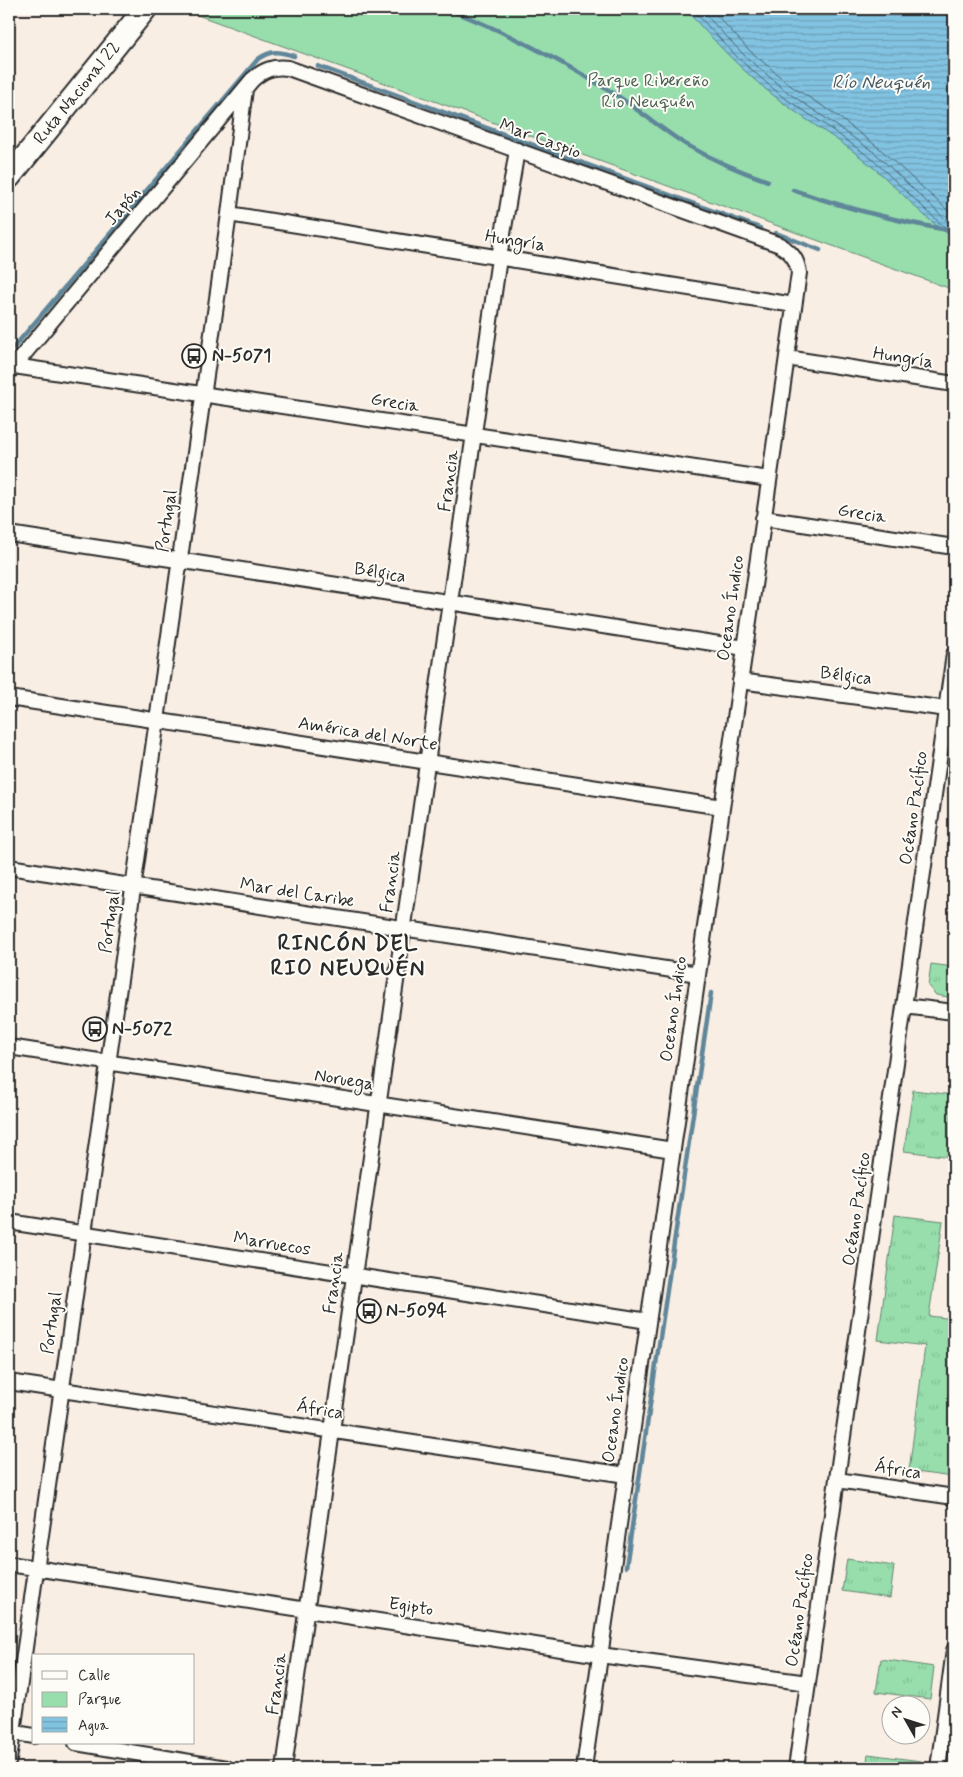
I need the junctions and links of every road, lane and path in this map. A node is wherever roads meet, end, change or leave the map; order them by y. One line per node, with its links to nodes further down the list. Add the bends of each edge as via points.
1 (145, 9): 5 (highway, Ruta Nacional 22)
2 (269, 68): 3 (street, Japón); 4 (street, Mar Caspio, via 288,68)
3 (245, 89): 6 (street, Portugal); 11 (street, Japón)
4 (516, 150): 7 (street, Mar Caspio, via 780,245); 8 (street, Francia)
5 (9, 177)
6 (229, 214): 8 (street, Hungría); 13 (street, Portugal)
7 (794, 256): 9 (street, Oceano Índico, via 799,273)
8 (499, 258): 9 (street, Hungría); 14 (street, Francia)
9 (794, 306): 10 (street, Oceano Índico)
10 (787, 358): 12 (street, Hungría); 15 (street, Oceano Índico)
11 (12, 369): 13 (street, Grecia)
12 (954, 384)
13 (204, 393): 14 (street, Grecia); 19 (street, Portugal)
14 (474, 434): 15 (street, Grecia); 20 (street, Francia)
15 (769, 479): 16 (street, Oceano Índico)
16 (763, 518): 18 (street, Grecia); 21 (street, Oceano Índico)
17 (9, 534): 19 (street, Bélgica)
18 (954, 547)
19 (180, 561): 20 (street, Bélgica); 26 (street, Portugal)
20 (450, 603): 21 (street, Bélgica); 27 (street, Francia)
21 (745, 648): 23 (street, Oceano Índico)
22 (954, 654): 25 (street, Océano Pacífico)
23 (740, 681): 25 (street, Bélgica); 28 (street, Oceano Índico)
24 (9, 698): 26 (street, América del Norte)
25 (946, 708): 33 (street, Océano Pacífico)
26 (157, 720): 27 (street, América del Norte); 30 (street, Portugal)
27 (428, 762): 28 (street, América del Norte); 31 (street, Francia)
28 (722, 807): 32 (street, Oceano Índico)
29 (9, 867): 30 (street, Mar del Caribe)
30 (134, 887): 31 (street, Mar del Caribe); 36 (street, Portugal)
31 (404, 928): 32 (street, Mar del Caribe); 37 (street, Francia)
32 (698, 974): 38 (street, Oceano Índico)
33 (904, 1006): 34 (street); 47 (street, Océano Pacífico)
34 (954, 1012)
35 (9, 1047): 36 (street, Noruega)
36 (108, 1062): 37 (street, Noruega); 40 (street, Portugal)
37 (379, 1104): 38 (street, Noruega); 41 (street, Francia)
38 (673, 1150): 42 (street, Oceano Índico)
39 (9, 1222): 40 (street, Marruecos)
40 (84, 1234): 41 (street, Marruecos); 44 (street, Portugal)
41 (354, 1276): 42 (street, Marruecos); 45 (street, Francia)
42 (648, 1322): 46 (street, Oceano Índico)
43 (9, 1382): 44 (street, África)
44 (62, 1390): 45 (street, África); 50 (street, Portugal)
45 (332, 1431): 46 (street, África); 51 (street, Francia)
46 (626, 1475): 53 (street, Oceano Índico)
47 (837, 1480): 48 (street, África); 54 (street, Océano Pacífico)
48 (954, 1497)
49 (9, 1564): 50 (street, Egipto)
50 (36, 1568): 51 (street, Egipto); 55 (street, Portugal)
51 (307, 1610): 53 (street, Egipto); 60 (street, Francia)
52 (954, 1650): 63 (street)
53 (600, 1655): 54 (street, Egipto); 61 (street, Oceano Índico)
54 (808, 1683): 62 (street, Océano Pacífico)
55 (11, 1732): 56 (street); 58 (street, Portugal)
56 (32, 1736)
57 (82, 1744): 59 (street)
58 (9, 1760)
59 (226, 1768)
60 (284, 1768)
61 (584, 1768)
62 (796, 1768)
63 (938, 1768)

